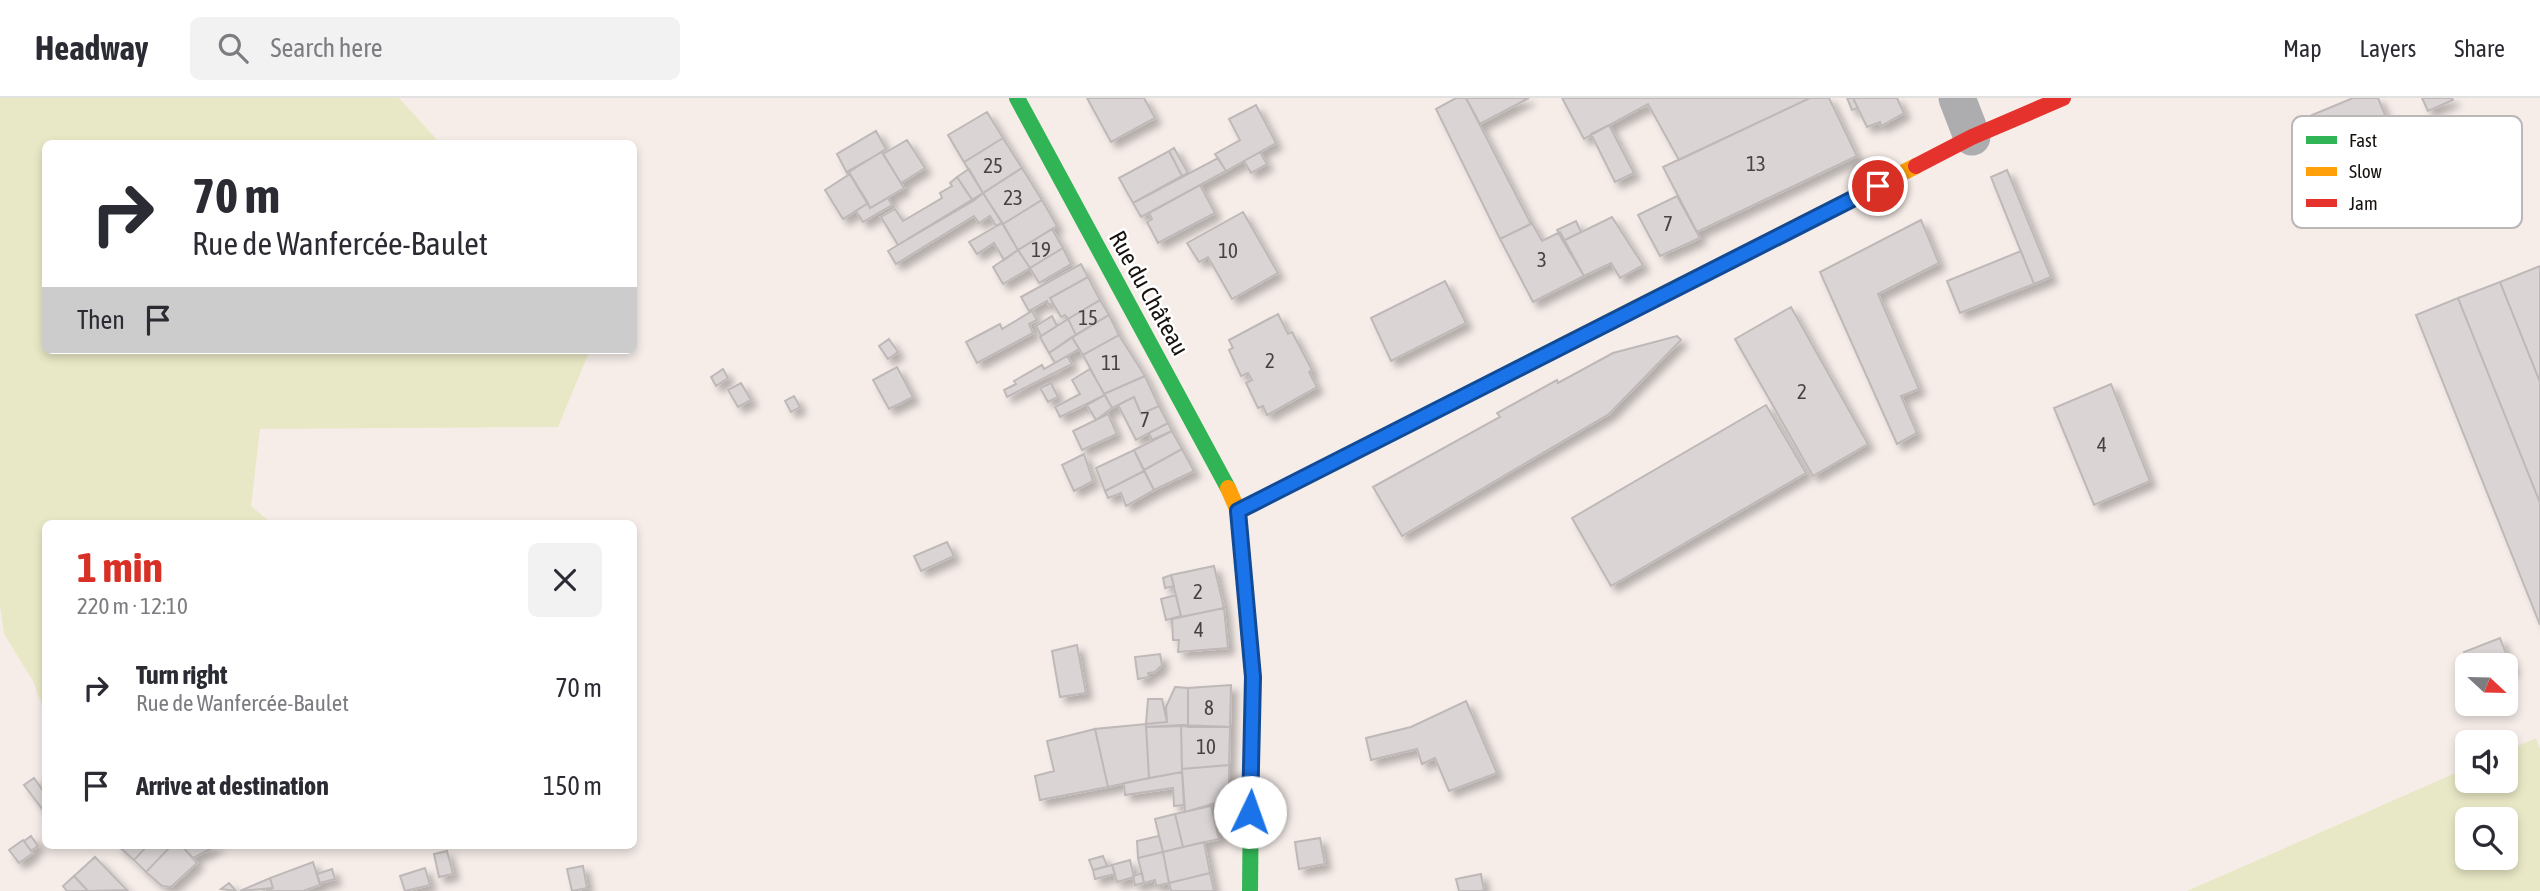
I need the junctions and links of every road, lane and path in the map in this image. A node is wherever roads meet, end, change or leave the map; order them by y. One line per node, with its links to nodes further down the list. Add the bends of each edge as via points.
1 (1017, 98): 5 (main road, Rue du Château, via 1221,470)
2 (1957, 98): 4 (street)
3 (2063, 98): 4 (main road)
4 (1972, 137): 5 (main road)
5 (1238, 511): 6 (main road, Rue du Château, via 1253,677)
6 (1250, 891)

